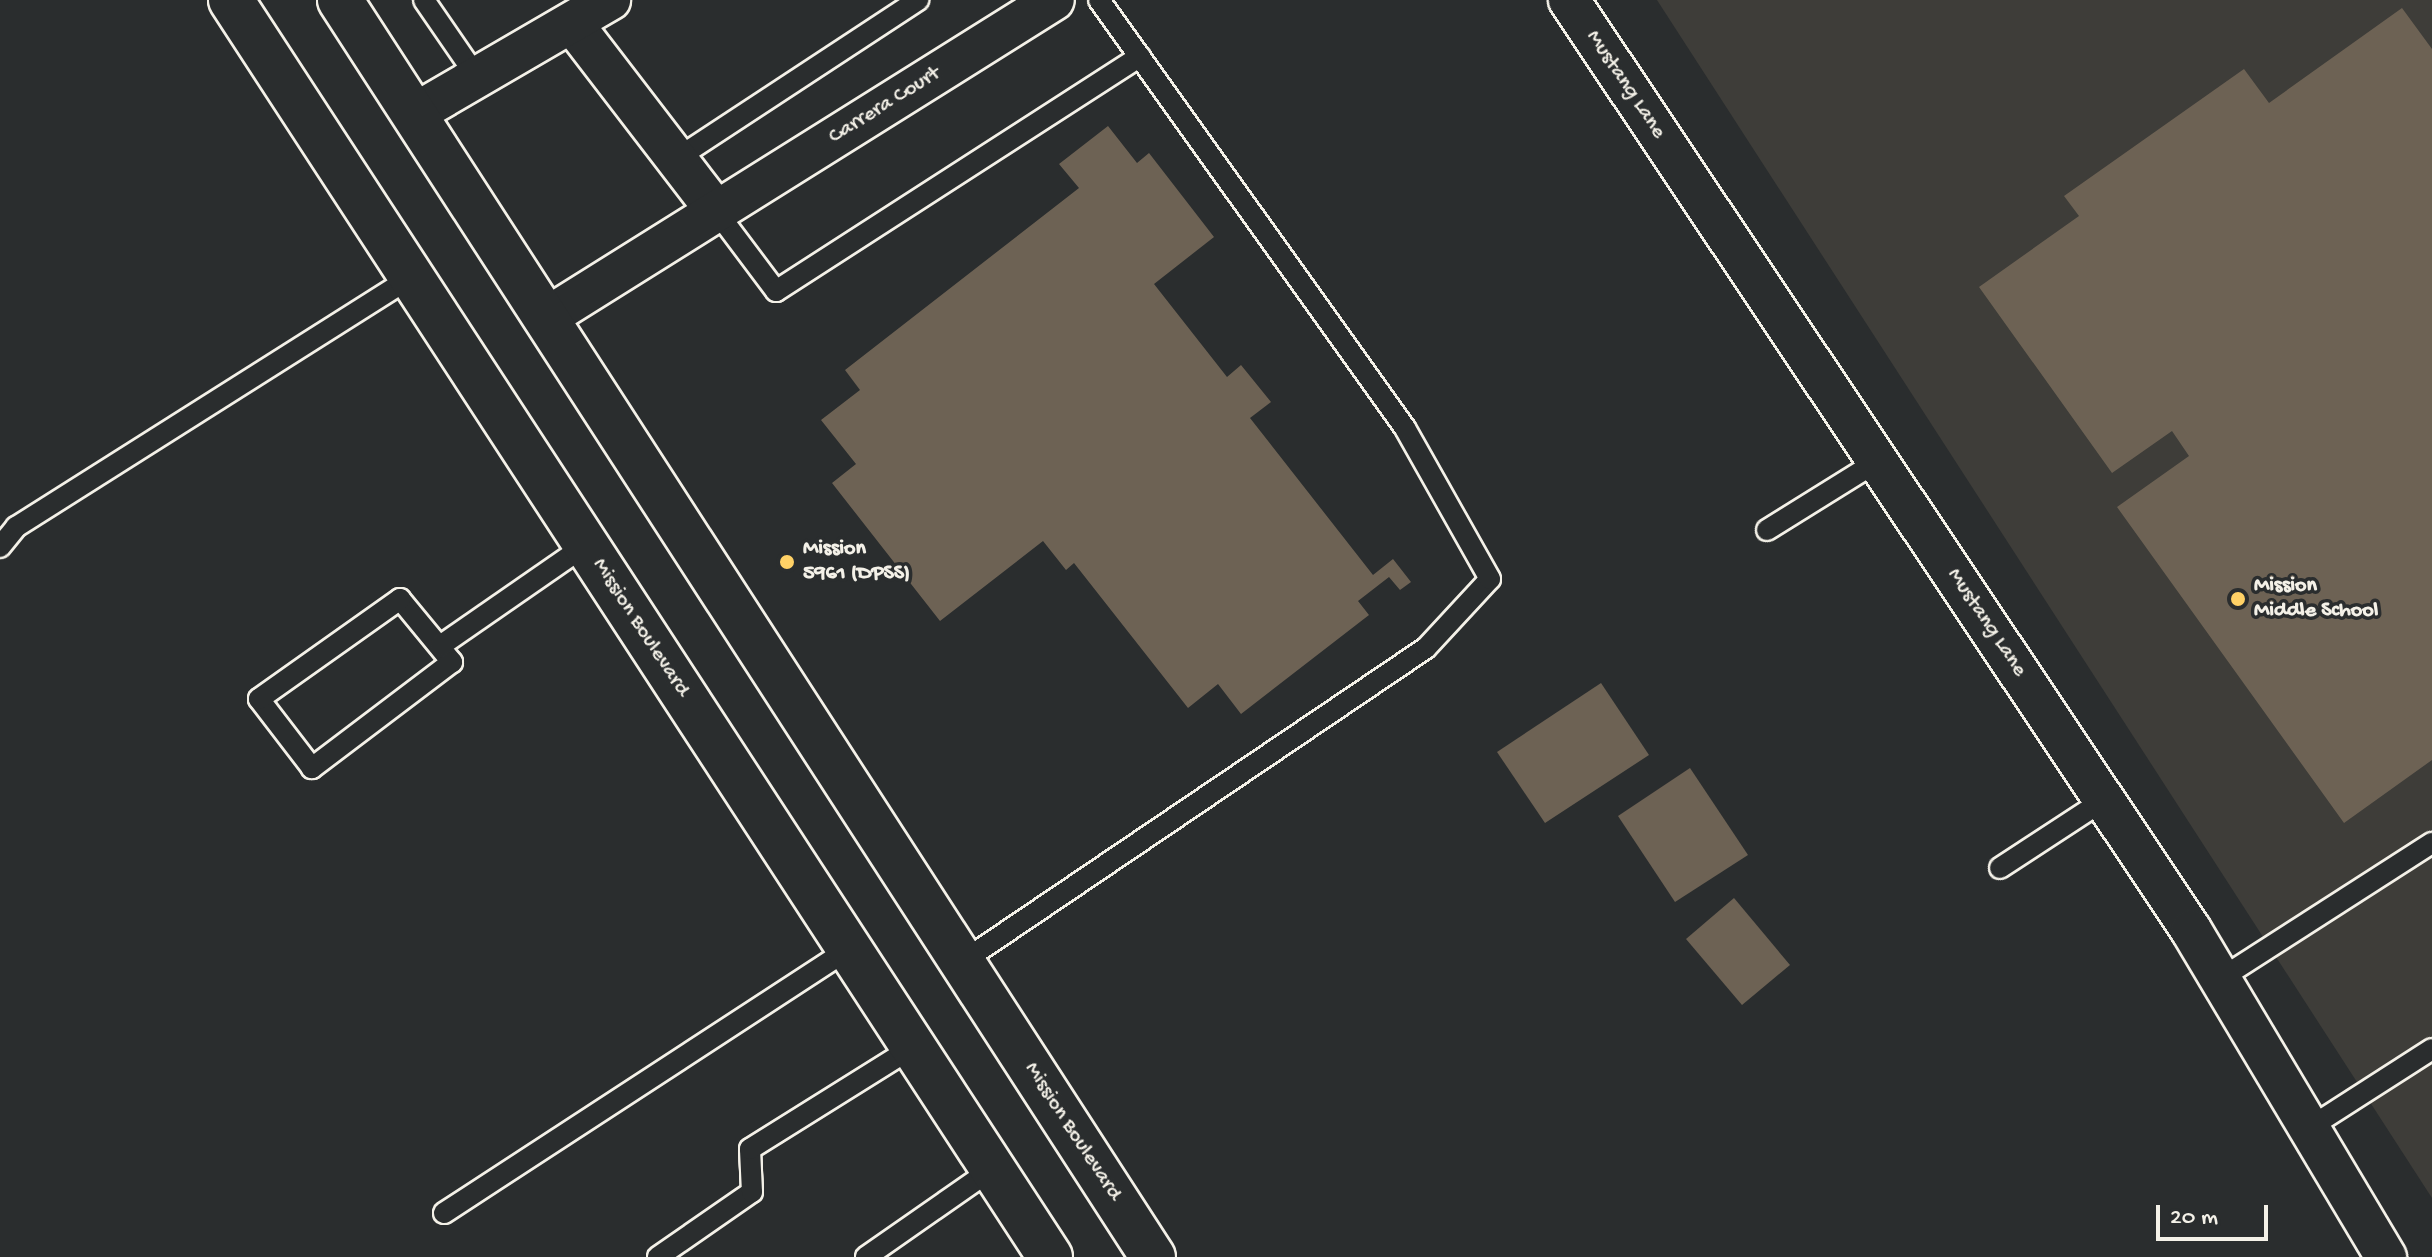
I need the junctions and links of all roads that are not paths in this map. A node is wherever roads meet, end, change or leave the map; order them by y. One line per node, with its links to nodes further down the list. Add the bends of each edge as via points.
1 (231, 0): 15 (main road, Mission Boulevard)
2 (340, 0): 12 (main road, Mission Boulevard)
3 (424, 0): 11 (lane)
4 (610, 0): 9 (street)
5 (918, 0): 13 (lane)
6 (1054, 0): 14 (street, Carrera Court)
7 (1099, 0): 10 (lane)
8 (1569, 0): 17 (street, Mustang Lane)
9 (572, 23): 11 (street); 13 (street)
10 (1140, 56): 14 (lane, via 776,291); 26 (lane, via 1405,428 1490,579 1426,648)
11 (477, 77): 12 (street)
12 (414, 114): 16 (main road, Mission Boulevard)
13 (676, 159): 14 (street)
14 (716, 211): 16 (street, Carrera Court)
15 (411, 277): 19 (main road, Mission Boulevard); 20 (lane, via 16,527)
16 (546, 318): 26 (main road, Mission Boulevard)
17 (1878, 461): 18 (lane); 22 (street, Mustang Lane)
18 (1767, 530)
19 (586, 545): 21 (lane); 25 (main road, Mission Boulevard)
20 (0, 547)
21 (440, 646): 21 (lane, via 400,599 259,699 312,768 452,662)
22 (2104, 800): 24 (lane); 27 (street, Mustang Lane)
23 (2432, 843): 27 (lane)
24 (2000, 868)
25 (849, 949): 28 (main road, Mission Boulevard); 32 (lane)
26 (962, 962): 36 (main road, Mission Boulevard)
27 (2220, 979): 30 (street, Mustang Lane)
28 (913, 1047): 31 (main road, Mission Boulevard); 33 (lane, via 750,1149 752,1192)
29 (2432, 1049): 30 (lane)
30 (2309, 1128): 37 (street, Mustang Lane)
31 (992, 1169): 34 (lane); 35 (main road, Mission Boulevard)
32 (444, 1213)
33 (658, 1257)
34 (866, 1257)
35 (1050, 1257)
36 (1153, 1257)
37 (2386, 1257)

